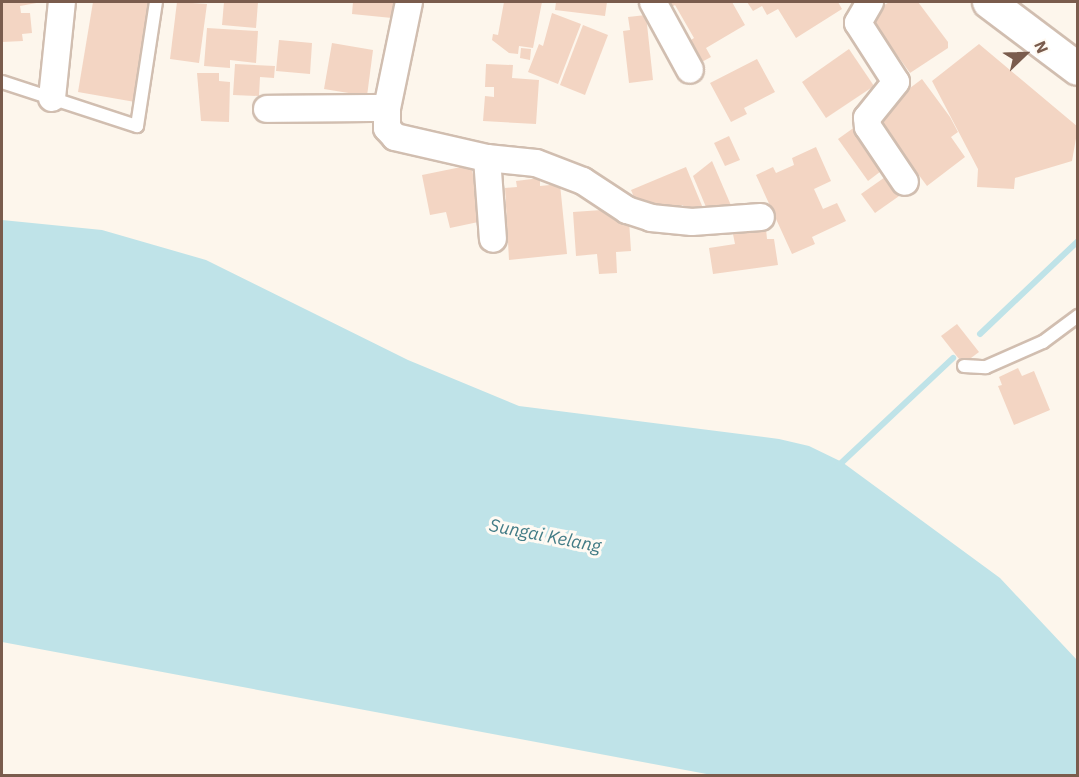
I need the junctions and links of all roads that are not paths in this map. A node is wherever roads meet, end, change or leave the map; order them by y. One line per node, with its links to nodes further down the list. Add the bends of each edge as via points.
1 (62, 2): 10 (street)
2 (156, 2): 10 (lane, via 137,126)
3 (409, 2): 11 (street)
4 (652, 2): 8 (street)
5 (870, 2): 14 (street, via 858,23 896,82 867,118 868,127)
6 (989, 2): 7 (street)
7 (1077, 69)
8 (690, 70)
9 (2, 82): 10 (lane)
10 (52, 98)
11 (387, 108): 12 (street); 13 (street, via 387,128 395,137)
12 (267, 109)
13 (487, 158): 15 (street, via 536,163 583,181 627,210 651,218 692,222); 16 (street)
14 (905, 182)
15 (761, 217)
16 (493, 239)
17 (1077, 316): 18 (lane, via 1042,342 986,367)
18 (964, 366)

